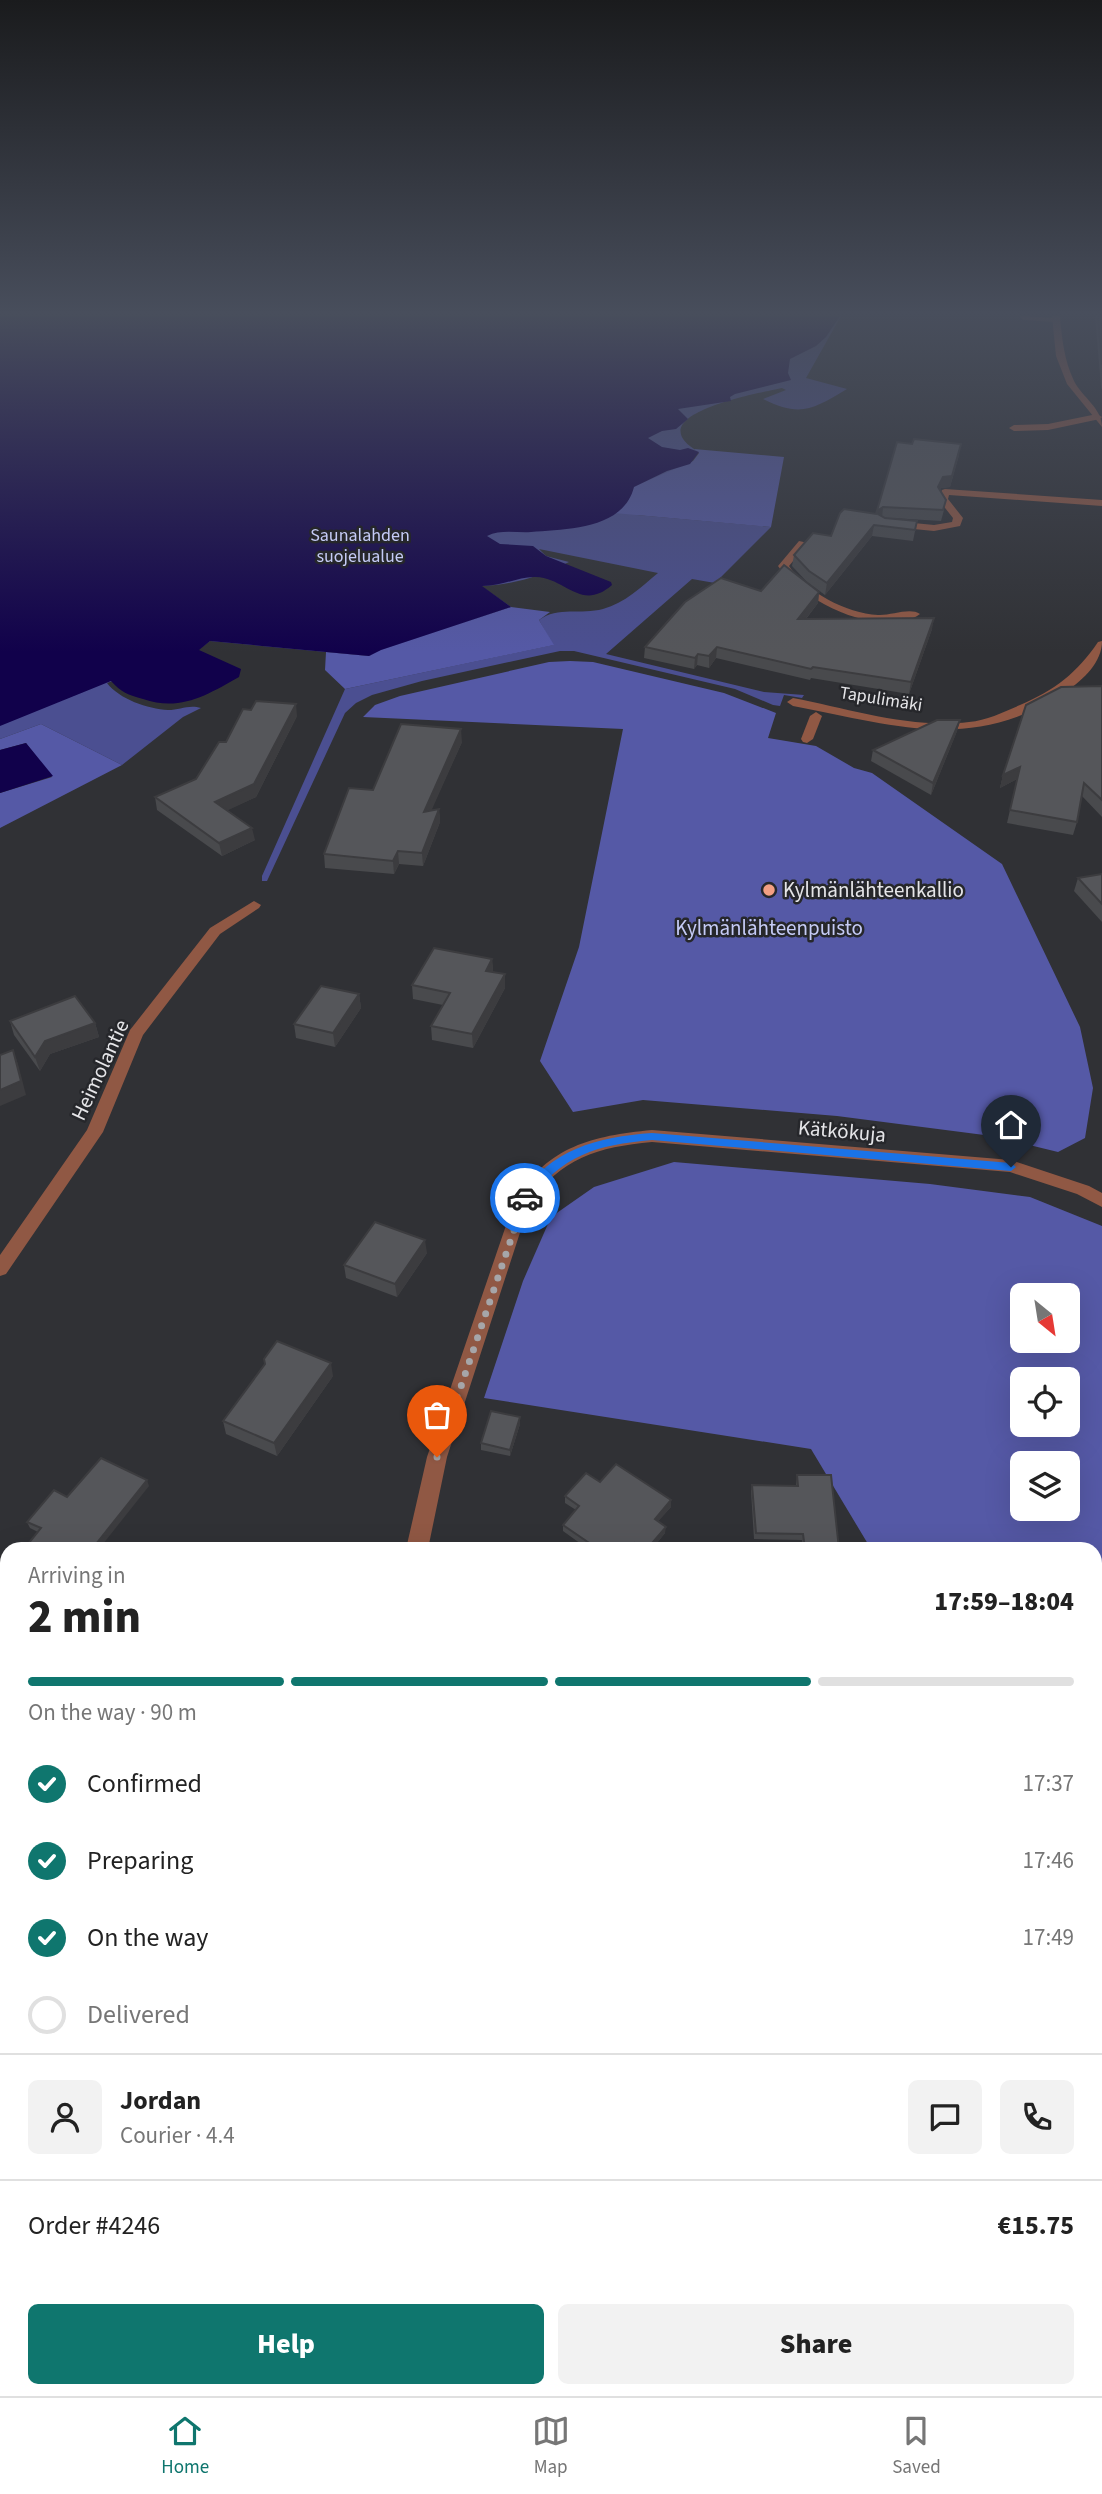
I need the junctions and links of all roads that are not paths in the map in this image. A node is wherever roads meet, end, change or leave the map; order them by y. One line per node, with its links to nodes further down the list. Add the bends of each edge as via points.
1 (1014, 428): 2 (street)
2 (1020, 428)
3 (1102, 503): 4 (street, via 945,492 943,499 958,518 956,524 934,528)
4 (883, 523)
5 (803, 543): 6 (street, via 783,566 788,576 812,593 862,616 878,619)
6 (914, 614)
7 (1102, 644): 8 (street, Tapulimäki, via 1071,685 972,725 909,722)
8 (793, 702)
9 (816, 716): 10 (street)
10 (807, 740)
11 (254, 905): 13 (street, Heimolantie, via 215,931 136,1034 95,1132)
12 (1102, 1200): 14 (street, Kätkökuja, via 1083,1189 1011,1167 652,1136 610,1140 575,1154 542,1175 521,1204 437,1457)
13 (0, 1269)
14 (419, 1542)

